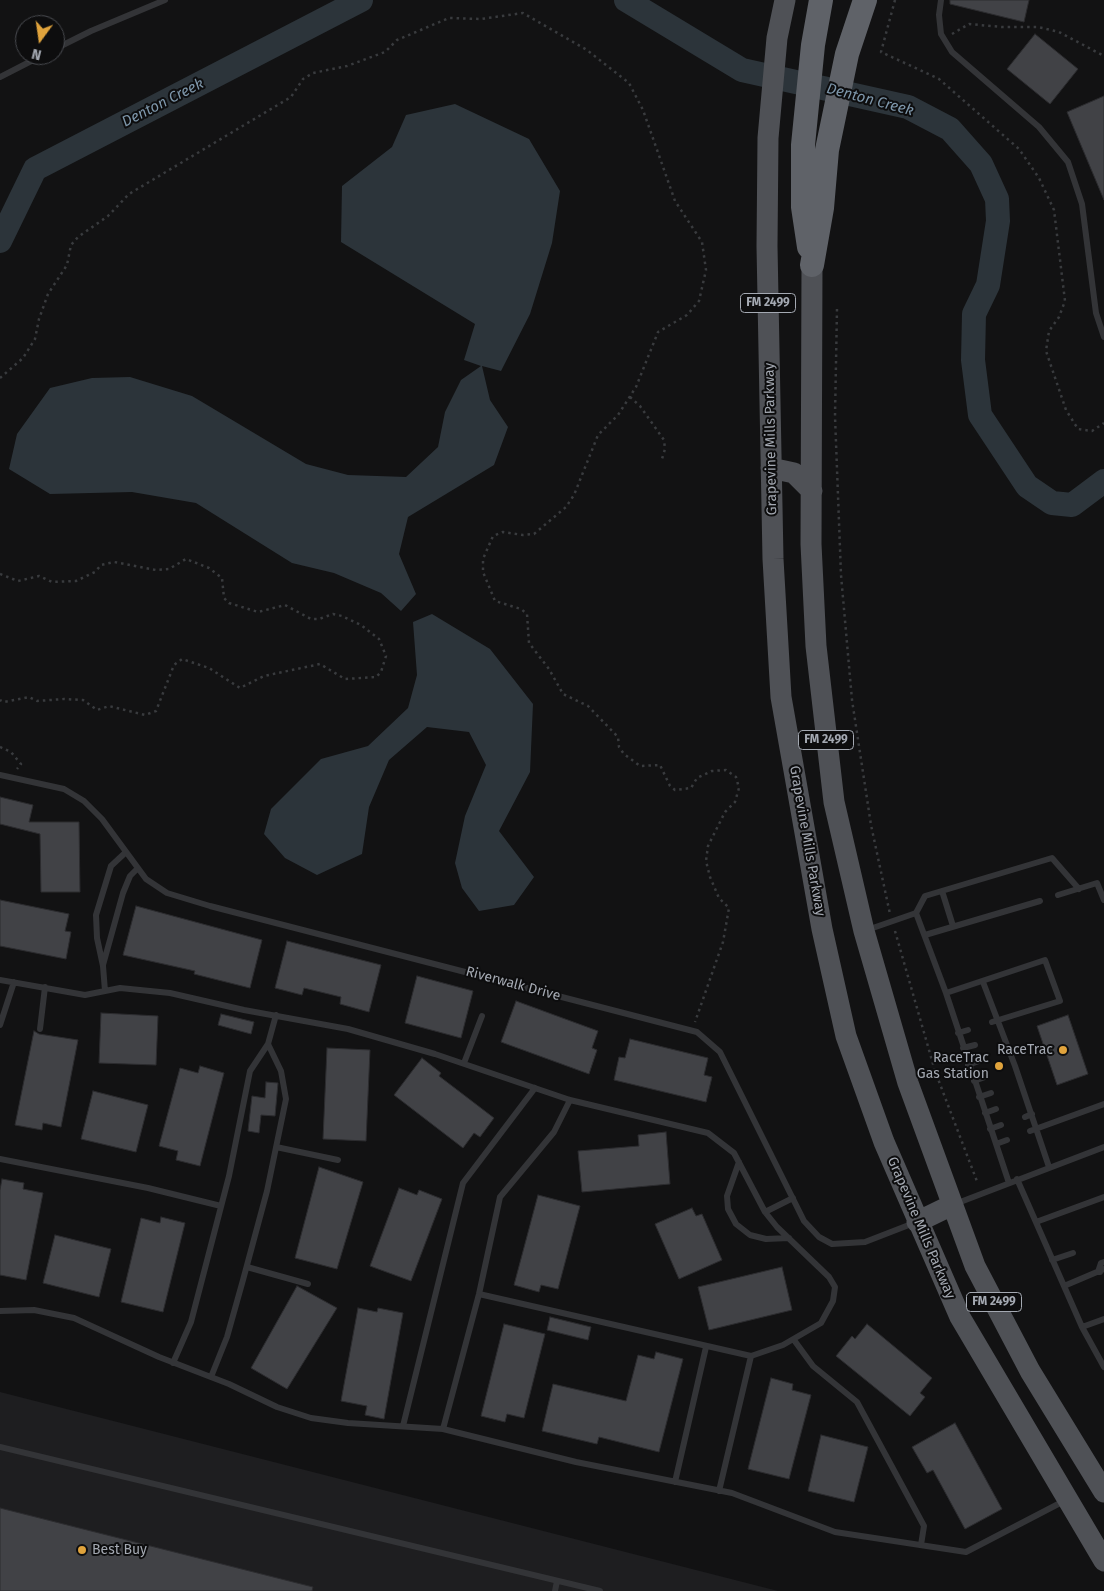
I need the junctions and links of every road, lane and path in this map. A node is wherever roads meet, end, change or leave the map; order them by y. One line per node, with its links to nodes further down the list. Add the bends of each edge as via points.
1 (165, 0): 8 (lane)
2 (785, 0): 19 (main road, Grapevine Mills Parkway / FM 2499, via 777,38 768,138)
3 (821, 0): 12 (highway, FM 2499, via 803,145 803,206)
4 (865, 0): 12 (highway, via 847,54 827,150 822,208)
5 (895, 0): 17 (path, via 881,52 939,78 1019,149 1039,178 1054,210 1065,301 1049,331 1046,351 1066,410 1078,429 1092,431)
6 (941, 0): 7 (lane, via 939,15)
7 (944, 39): 9 (path, via 969,24 1038,27 1059,32); 14 (lane, via 964,64 1039,126 1068,162 1082,204 1096,313)
8 (65, 44)
9 (1104, 56)
10 (23, 65): 11 (lane)
11 (0, 77)
12 (812, 265): 20 (main road, FM 2499)
13 (837, 309): 34 (path, via 835,416 841,575 852,700 871,825)
14 (1104, 337)
15 (0, 378): 16 (path, via 23,358 36,339 48,294 67,265 71,245 108,216 129,194 291,97 303,79 313,73 347,66 385,52 397,40 449,18 481,19 523,13 587,50 630,83 643,110 675,202 702,242 706,270 699,301 687,315 658,332)
16 (630, 397): 18 (path, via 664,440); 51 (path, via 598,435 566,507 534,534 503,532 493,536 483,559 483,572 495,601 527,614 529,643 563,694 588,706 618,737 624,754 640,766 660,764 675,790 690,788 697,778 712,771 726,770 736,777 739,788 735,802 725,812 708,846 706,861 710,877 719,898 729,908 723,942)
17 (1104, 422)
18 (662, 459)
19 (771, 468): 20 (main road, via 794,472); 88 (main road, Grapevine Mills Parkway / FM 2499, via 781,697 822,929 846,1036)
20 (812, 490): 36 (main road, FM 2499, via 816,646 825,738 834,802)
21 (0, 574): 22 (path, via 18,582 39,576 52,582 76,581 95,572 101,565 114,562 156,570 168,569 186,559 210,568 222,578 224,598 229,603 258,612 285,605 311,619 333,614 342,616 379,639 386,656 376,677 345,679 320,664 264,676 240,688 210,668 182,658 174,665 156,711 145,715 109,706 97,710 83,700 37,701 29,697)
22 (0, 700)
23 (0, 748): 25 (path, via 11,752 21,764)
24 (0, 775): 25 (lane, Riverwalk Drive)
25 (12, 778): 26 (lane, Riverwalk Drive, via 64,789 84,801)
26 (126, 852): 27 (lane, Riverwalk Drive); 38 (lane, via 111,866 96,915)
27 (137, 869): 38 (lane, via 130,876 123,893); 51 (lane, Riverwalk Drive, via 167,893 210,906)
28 (1078, 889): 29 (lane, via 1052,858); 30 (lane); 31 (lane, via 1097,883)
29 (942, 891): 33 (lane, via 925,896); 35 (lane)
30 (1058, 895)
31 (1104, 900)
32 (1040, 901): 35 (lane)
33 (916, 913): 34 (lane); 37 (lane)
34 (892, 922): 36 (lane); 82 (path, via 936,1071)
35 (954, 926): 37 (lane)
36 (864, 931): 85 (main road, FM 2499, via 908,1083)
37 (925, 935): 44 (lane)
38 (103, 966): 43 (lane)
39 (0, 980): 40 (lane)
40 (14, 982): 42 (lane); 48 (lane)
41 (983, 982): 44 (lane); 47 (lane); 47 (lane, via 1044,960 1060,1001)
42 (46, 987): 43 (lane, via 85,996); 49 (lane)
43 (104, 991): 45 (lane, via 120,988 170,993)
44 (946, 993): 52 (lane)
45 (276, 1015): 53 (lane); 57 (lane, via 348,1029)
46 (482, 1016): 57 (lane)
47 (995, 1021): 69 (lane, via 1028,1116)
48 (0, 1025)
49 (40, 1029)
50 (968, 1030): 52 (lane)
51 (692, 1031): 84 (lane, Riverwalk Drive, via 720,1052)
52 (958, 1033): 55 (lane)
53 (268, 1044): 75 (lane, via 282,1071 286,1099); 86 (lane, via 250,1071)
54 (975, 1045): 55 (lane)
55 (963, 1048): 58 (lane)
56 (979, 1061): 58 (lane)
57 (464, 1063): 61 (lane)
58 (968, 1065): 60 (lane)
59 (985, 1076): 60 (lane)
60 (974, 1081): 63 (lane)
61 (535, 1088): 64 (lane); 108 (lane, via 463,1184)
62 (991, 1093): 63 (lane)
63 (979, 1097): 67 (lane)
64 (570, 1100): 78 (lane, via 708,1133 734,1153); 98 (lane, via 554,1132 500,1197)
65 (1104, 1104): 69 (lane)
66 (996, 1109): 67 (lane)
67 (985, 1113): 70 (lane)
68 (1001, 1125): 70 (lane)
69 (1037, 1128): 71 (lane); 79 (lane)
70 (990, 1129): 73 (lane)
71 (1030, 1131)
72 (1007, 1140): 73 (lane)
73 (996, 1144): 81 (lane)
74 (1104, 1146): 79 (lane)
75 (276, 1147): 77 (lane); 94 (lane)
76 (0, 1159): 86 (lane, via 139,1186)
77 (338, 1160)
78 (739, 1162): 87 (lane); 90 (lane, via 727,1196 728,1208 736,1224 750,1235 766,1239)
79 (1049, 1167): 80 (lane)
80 (1017, 1179): 81 (lane); 89 (lane)
81 (1009, 1183): 82 (lane)
82 (982, 1193): 85 (lane)
83 (1104, 1197): 89 (lane)
84 (793, 1198): 87 (lane); 88 (lane, Riverwalk Drive, via 804,1221 819,1237 832,1244 865,1242)
85 (952, 1205): 88 (main road); 113 (main road, FM 2499, via 975,1266 1030,1371)
86 (221, 1206): 105 (lane, via 191,1322)
87 (765, 1212): 90 (lane)
88 (917, 1222): 114 (main road, Grapevine Mills Parkway / FM 2499, via 960,1317)
89 (1036, 1222): 92 (lane)
90 (789, 1238): 102 (lane, via 830,1278 835,1287 833,1301 821,1323)
91 (1073, 1253): 92 (lane)
92 (1052, 1260): 97 (lane)
93 (1104, 1262): 95 (lane, via 1101,1263)
94 (247, 1267): 96 (lane); 107 (lane, via 227,1337)
95 (1102, 1271): 97 (lane)
96 (308, 1284)
97 (1064, 1286): 101 (lane)
98 (478, 1294): 103 (lane); 109 (lane)
99 (0, 1311): 105 (lane, via 34,1310 74,1318)
100 (1104, 1319): 101 (lane)
101 (1082, 1327): 106 (lane)
102 (794, 1340): 104 (lane); 115 (lane, via 813,1366 857,1402 924,1526)
103 (706, 1346): 104 (lane); 111 (lane)
104 (751, 1356): 112 (lane)
105 (173, 1363): 107 (lane)
106 (1104, 1367)
107 (211, 1377): 108 (lane, via 276,1407 311,1418 348,1424)
108 (403, 1426): 109 (lane)
109 (443, 1429): 111 (lane, via 576,1462)
110 (0, 1447): 117 (lane)
111 (675, 1482): 112 (lane)
112 (719, 1491): 115 (lane, via 835,1532)
113 (1104, 1492)
114 (1067, 1500): 115 (lane, via 966,1552); 116 (main road, Grapevine Mills Parkway / FM 2499)
115 (921, 1545)
116 (1104, 1561)
117 (557, 1581): 118 (lane); 119 (lane)
118 (555, 1591)
119 (600, 1591)

